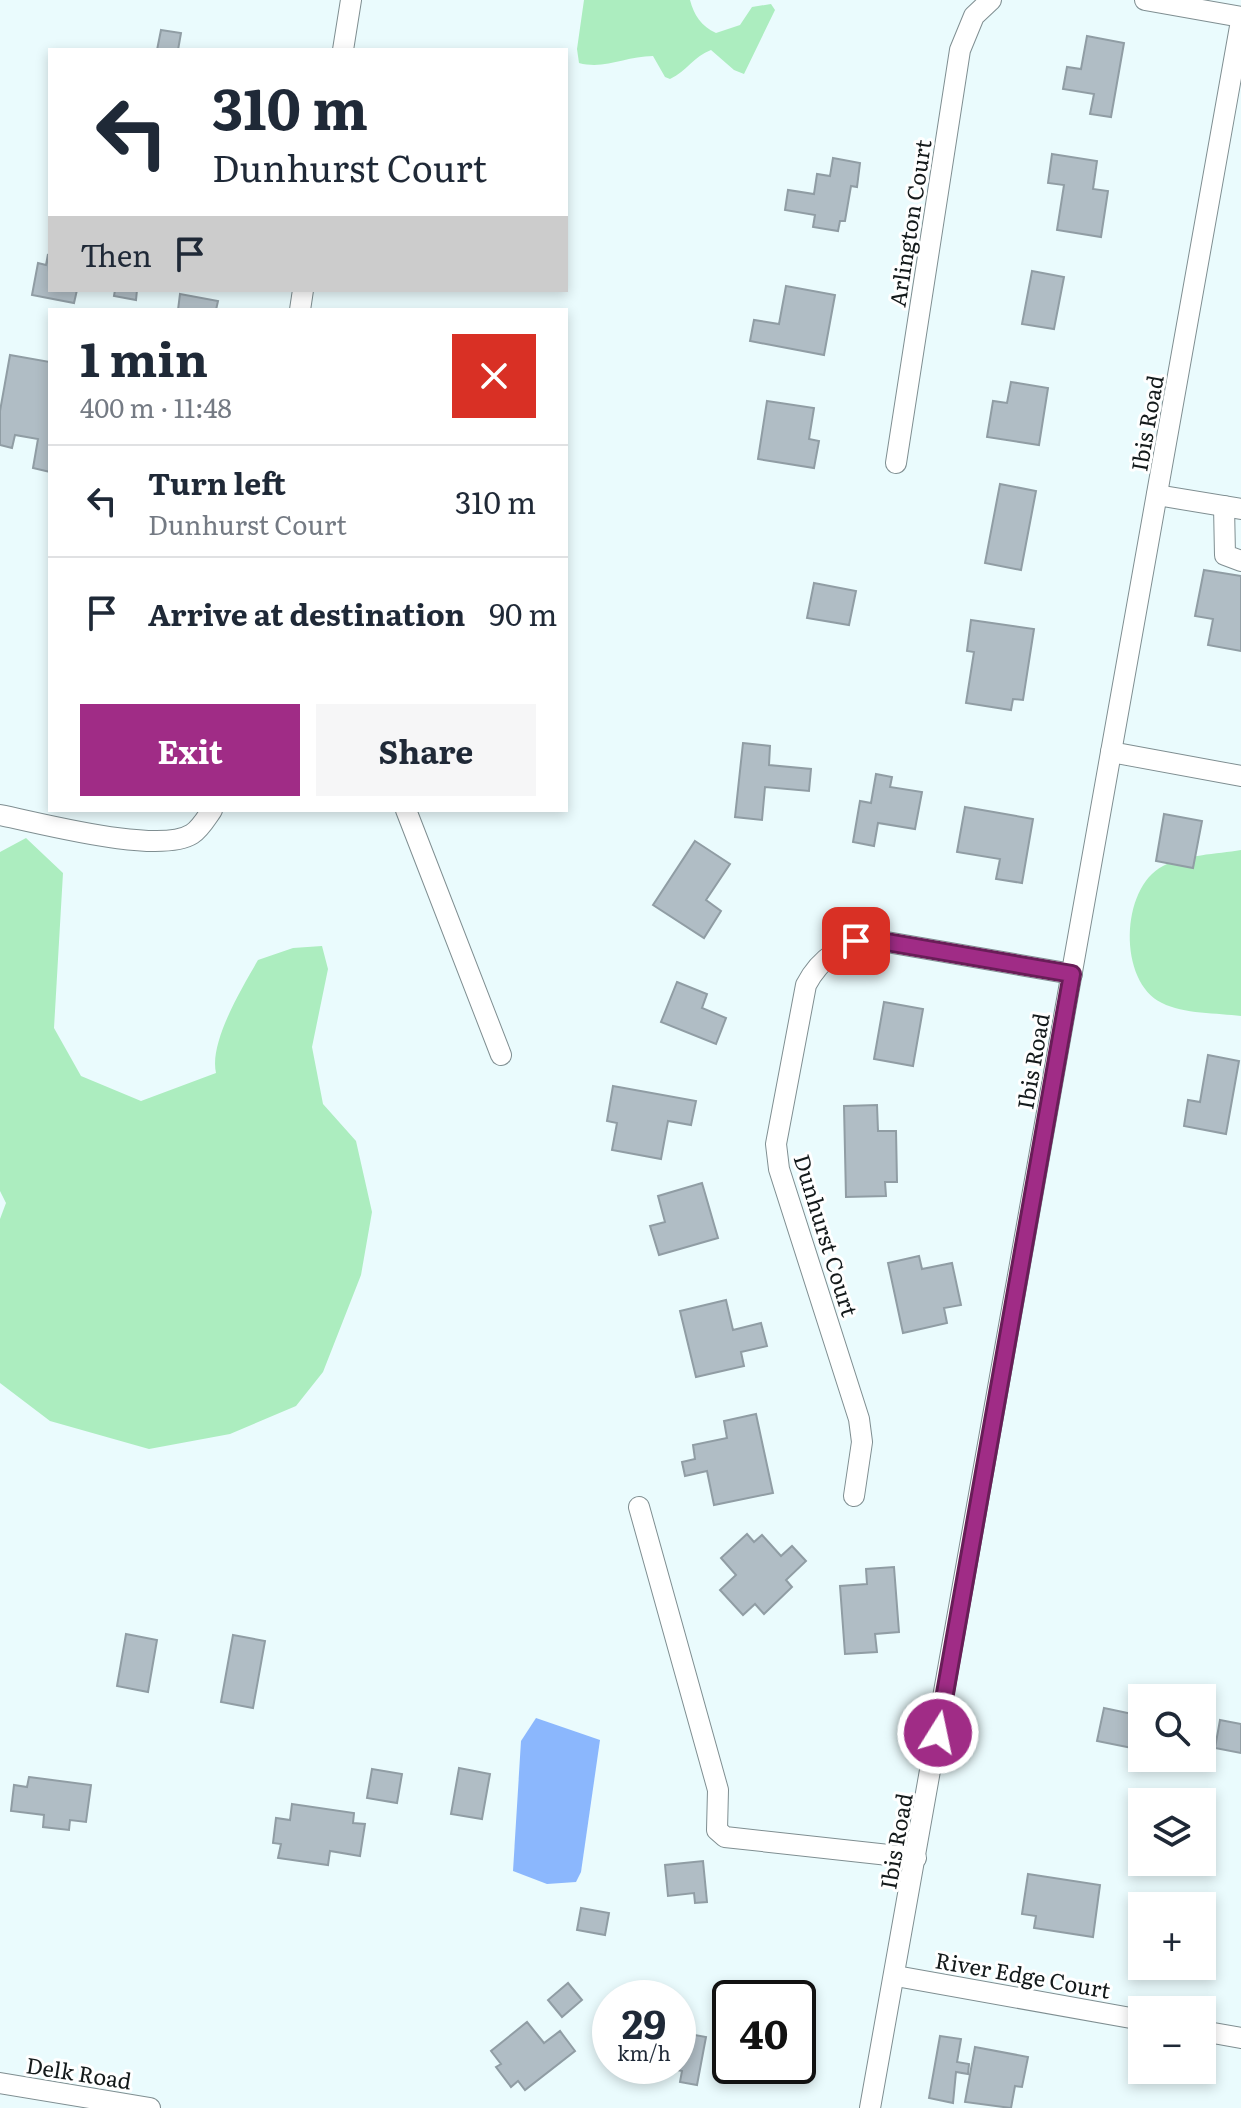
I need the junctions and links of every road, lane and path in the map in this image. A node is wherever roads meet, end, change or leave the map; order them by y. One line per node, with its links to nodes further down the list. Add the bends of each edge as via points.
1 (351, 0): 5 (street)
2 (991, 0): 6 (street, Arlington Court, via 974,16 960,50)
3 (1145, 0): 4 (street)
4 (1241, 19): 7 (street, Ibis Road)
5 (343, 48)
6 (896, 463)
7 (1157, 495): 8 (street); 10 (street, Ibis Road)
8 (1233, 508): 9 (street, via 1225,555)
9 (1241, 561)
10 (1111, 752): 11 (street); 15 (street, Ibis Road)
11 (1241, 776)
12 (210, 812): 14 (street, via 193,834 172,842 135,841)
13 (407, 812): 16 (street)
14 (0, 815)
15 (1072, 974): 17 (street, Dunhurst Court, via 875,940 856,941 829,956 806,985 776,1144 779,1171 859,1419 862,1442); 19 (street, Ibis Road)
16 (501, 1055)
17 (854, 1496)
18 (639, 1507): 19 (street, via 718,1790 717,1830 725,1837)
19 (916, 1858): 20 (street, Ibis Road)
20 (896, 1976): 21 (street, River Edge Court); 26 (street, Ibis Road)
21 (1128, 2017)
22 (1216, 2034): 23 (street)
23 (1241, 2038)
24 (0, 2083): 25 (street, Delk Road)
25 (150, 2108)
26 (870, 2108)

